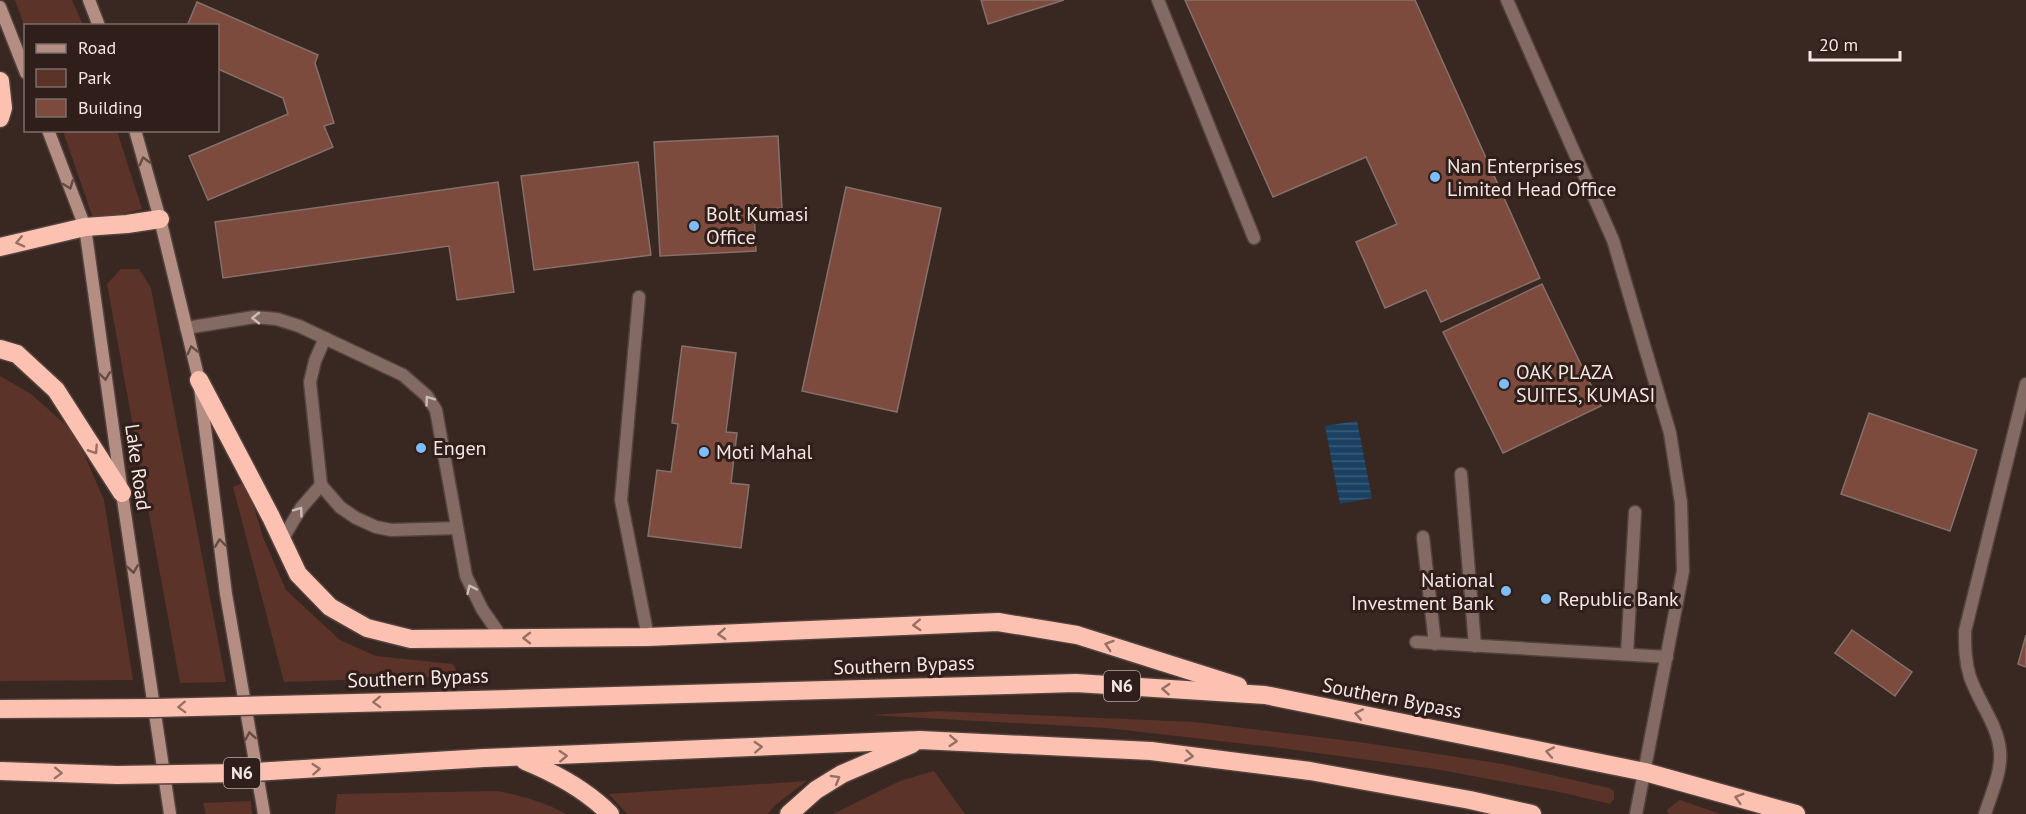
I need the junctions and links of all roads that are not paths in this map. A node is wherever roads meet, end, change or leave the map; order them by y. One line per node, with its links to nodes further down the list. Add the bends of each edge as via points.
1 (89, 0): 5 (main road)
2 (1158, 0): 13 (street)
3 (1508, 0): 34 (street, via 1613,240 1670,433 1681,503 1683,571)
4 (0, 7): 6 (main road)
5 (98, 24)
6 (24, 69)
7 (0, 81): 8 (highway)
8 (0, 118)
9 (49, 132): 12 (main road, Lake Road, one-way to 12)
10 (136, 132): 11 (main road, one-way to 10)
11 (160, 219): 12 (highway); 16 (main road)
12 (85, 227): 14 (highway, one-way to 14); 23 (main road, Lake Road, one-way to 23)
13 (1254, 238)
14 (0, 247)
15 (639, 297): 28 (street, via 621,500)
16 (186, 328): 17 (street, one-way to 16, via 277,319 254,317); 19 (main road, one-way to 16)
17 (325, 338): 22 (street, via 310,382); 25 (street, one-way to 17, via 436,411 427,396 404,375)
18 (0, 349): 23 (highway, one-way to 23, via 17,354 56,390)
19 (199, 380): 27 (highway); 42 (main road, one-way to 19, via 226,594)
20 (2026, 384): 48 (street, via 1965,631 1965,659 2000,749 2000,767)
21 (1461, 474): 32 (street)
22 (321, 485): 25 (street, via 340,507 376,527); 27 (street, one-way to 22, via 301,508)
23 (122, 493): 41 (main road, Lake Road, one-way to 41)
24 (1635, 512): 33 (street)
25 (457, 528): 29 (street, one-way to 25, via 472,592)
26 (1423, 537): 31 (street)
27 (282, 540): 29 (highway, via 298,574 322,599 367,628 411,639)
28 (648, 637): 29 (highway, one-way to 29); 35 (highway, one-way to 28, via 1077,635 998,622)
29 (502, 638)
30 (1416, 642): 31 (street)
31 (1435, 644): 32 (street)
32 (1475, 646): 33 (street)
33 (1627, 654): 34 (street)
34 (1667, 657): 40 (street)
35 (1265, 695): 36 (highway, Southern Bypass / N6, one-way to 36, bridge, via 1076,683); 40 (highway, Southern Bypass / N6, one-way to 35)
36 (0, 709)
37 (920, 740): 38 (highway, N6, one-way to 37); 44 (highway, one-way to 37, via 816,790 843,774); 45 (highway, N6, one-way to 45, via 1151,751 1310,771)
38 (518, 758): 39 (highway, N6, one-way to 38, bridge, via 117,775 239,773); 43 (highway, via 592,796)
39 (0, 771)
40 (1646, 772): 46 (street); 47 (highway, Southern Bypass / N6, one-way to 40)
41 (170, 814)
42 (264, 814)
43 (610, 814)
44 (789, 814)
45 (1532, 814)
46 (1636, 814)
47 (1796, 814)
48 (1985, 814)

